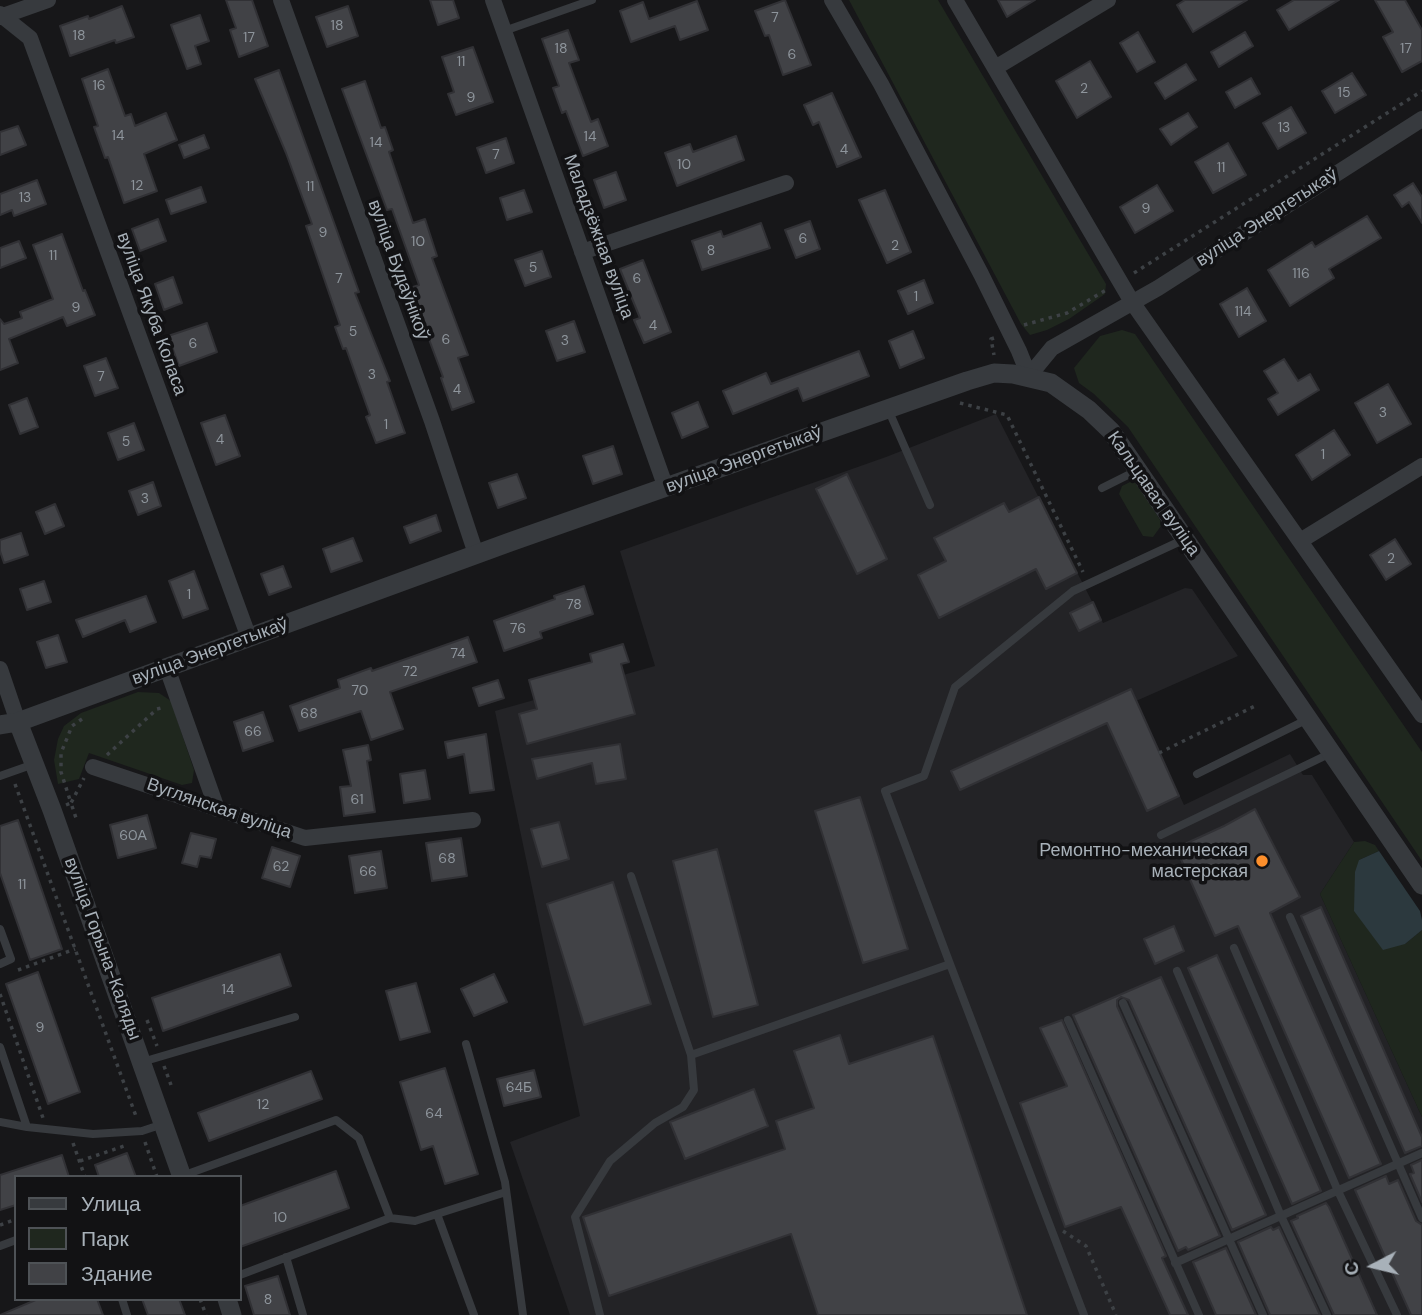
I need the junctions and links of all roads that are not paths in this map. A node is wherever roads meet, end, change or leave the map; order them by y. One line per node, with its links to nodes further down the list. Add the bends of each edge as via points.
1 (48, 0): 8 (street)
2 (281, 0): 24 (street, вуліца Будаўнікоў)
3 (493, 0): 9 (street, Маладзёжная вуліца)
4 (592, 0): 9 (lane)
5 (832, 0): 15 (street, via 981,274)
6 (955, 0): 10 (street)
7 (1108, 0): 10 (street)
8 (1, 16): 25 (street, вуліца Якуба Коласа, via 30,38)
9 (504, 31): 13 (street, Маладзёжная вуліца)
10 (995, 68): 14 (street)
11 (1422, 119): 14 (street, вуліца Энергетыкаў)
12 (786, 183): 13 (street)
13 (582, 252): 19 (street, Маладзёжная вуліца)
14 (1132, 302): 15 (street, вуліца Энергетыкаў, via 1052,348); 23 (street)
15 (1029, 376): 16 (street, вуліца Энергетыкаў, via 994,373); 18 (street, Кальцавая вуліца, via 1051,383 1089,410 1111,430)
16 (888, 409): 19 (street, вуліца Энергетыкаў); 21 (lane)
17 (1422, 466): 23 (street)
18 (1138, 470): 20 (lane); 22 (street, Кальцавая вуліца)
19 (666, 488): 24 (street, вуліца Энергетыкаў)
20 (1102, 488)
21 (930, 505)
22 (1185, 539): 29 (street, Кальцавая вуліца); 45 (lane, via 1073,591 955,687 924,776 885,791)
23 (1300, 541): 28 (street)
24 (476, 554): 25 (street, вуліца Энергетыкаў)
25 (249, 638): 27 (street, вуліца Энергетыкаў)
26 (0, 668): 30 (street)
27 (167, 668): 30 (street, вуліца Энергетыкаў); 36 (street)
28 (1422, 715)
29 (1308, 719): 31 (street, Кальцавая вуліца); 34 (lane)
30 (9, 724): 32 (street, вуліца Горына-Каляды)
31 (1331, 753): 38 (lane); 40 (street, Кальцавая вуліца)
32 (35, 764): 35 (lane); 53 (street, вуліца Горына-Каляды)
33 (93, 767): 36 (street, Вуглянская вуліца)
34 (1197, 774)
35 (0, 776)
36 (217, 809): 37 (street, Вуглянская вуліца, via 305,838)
37 (473, 820)
38 (1161, 835)
39 (631, 876): 52 (lane)
40 (1422, 885)
41 (1290, 916): 58 (lane)
42 (0, 929): 44 (lane, via 11,959)
43 (1234, 948): 61 (lane)
44 (0, 964)
45 (950, 964): 52 (lane); 75 (lane)
46 (1177, 971): 64 (lane)
47 (1123, 1003): 67 (lane)
48 (295, 1017): 53 (lane)
49 (1068, 1020): 69 (lane)
50 (467, 1044): 62 (lane)
51 (0, 1046): 56 (lane)
52 (691, 1055): 74 (lane, via 694,1090 682,1107 610,1161 575,1217)
53 (142, 1062): 55 (street, вуліца Горына-Каляды)
54 (0, 1122): 56 (lane)
55 (164, 1124): 56 (lane, via 143,1135); 59 (street, вуліца Горына-Каляды)
56 (26, 1127)
57 (1422, 1153): 58 (lane)
58 (1398, 1164): 61 (lane); 65 (lane)
59 (182, 1175)
60 (185, 1175): 66 (lane, via 336,1120 359,1138)
61 (1338, 1191): 64 (lane); 79 (lane)
62 (506, 1192): 63 (lane); 73 (lane)
63 (437, 1214): 66 (lane, via 415,1221); 72 (lane)
64 (1281, 1216): 67 (lane); 78 (lane)
65 (1422, 1217)
66 (390, 1218): 68 (lane)
67 (1228, 1239): 69 (lane); 77 (lane)
68 (286, 1257): 70 (lane); 71 (lane)
69 (1175, 1262): 76 (lane)
70 (242, 1274)
71 (303, 1315)
72 (474, 1315)
73 (523, 1315)
74 (600, 1315)
75 (1084, 1315)
76 (1199, 1315)
77 (1263, 1315)
78 (1327, 1315)
79 (1397, 1315)

